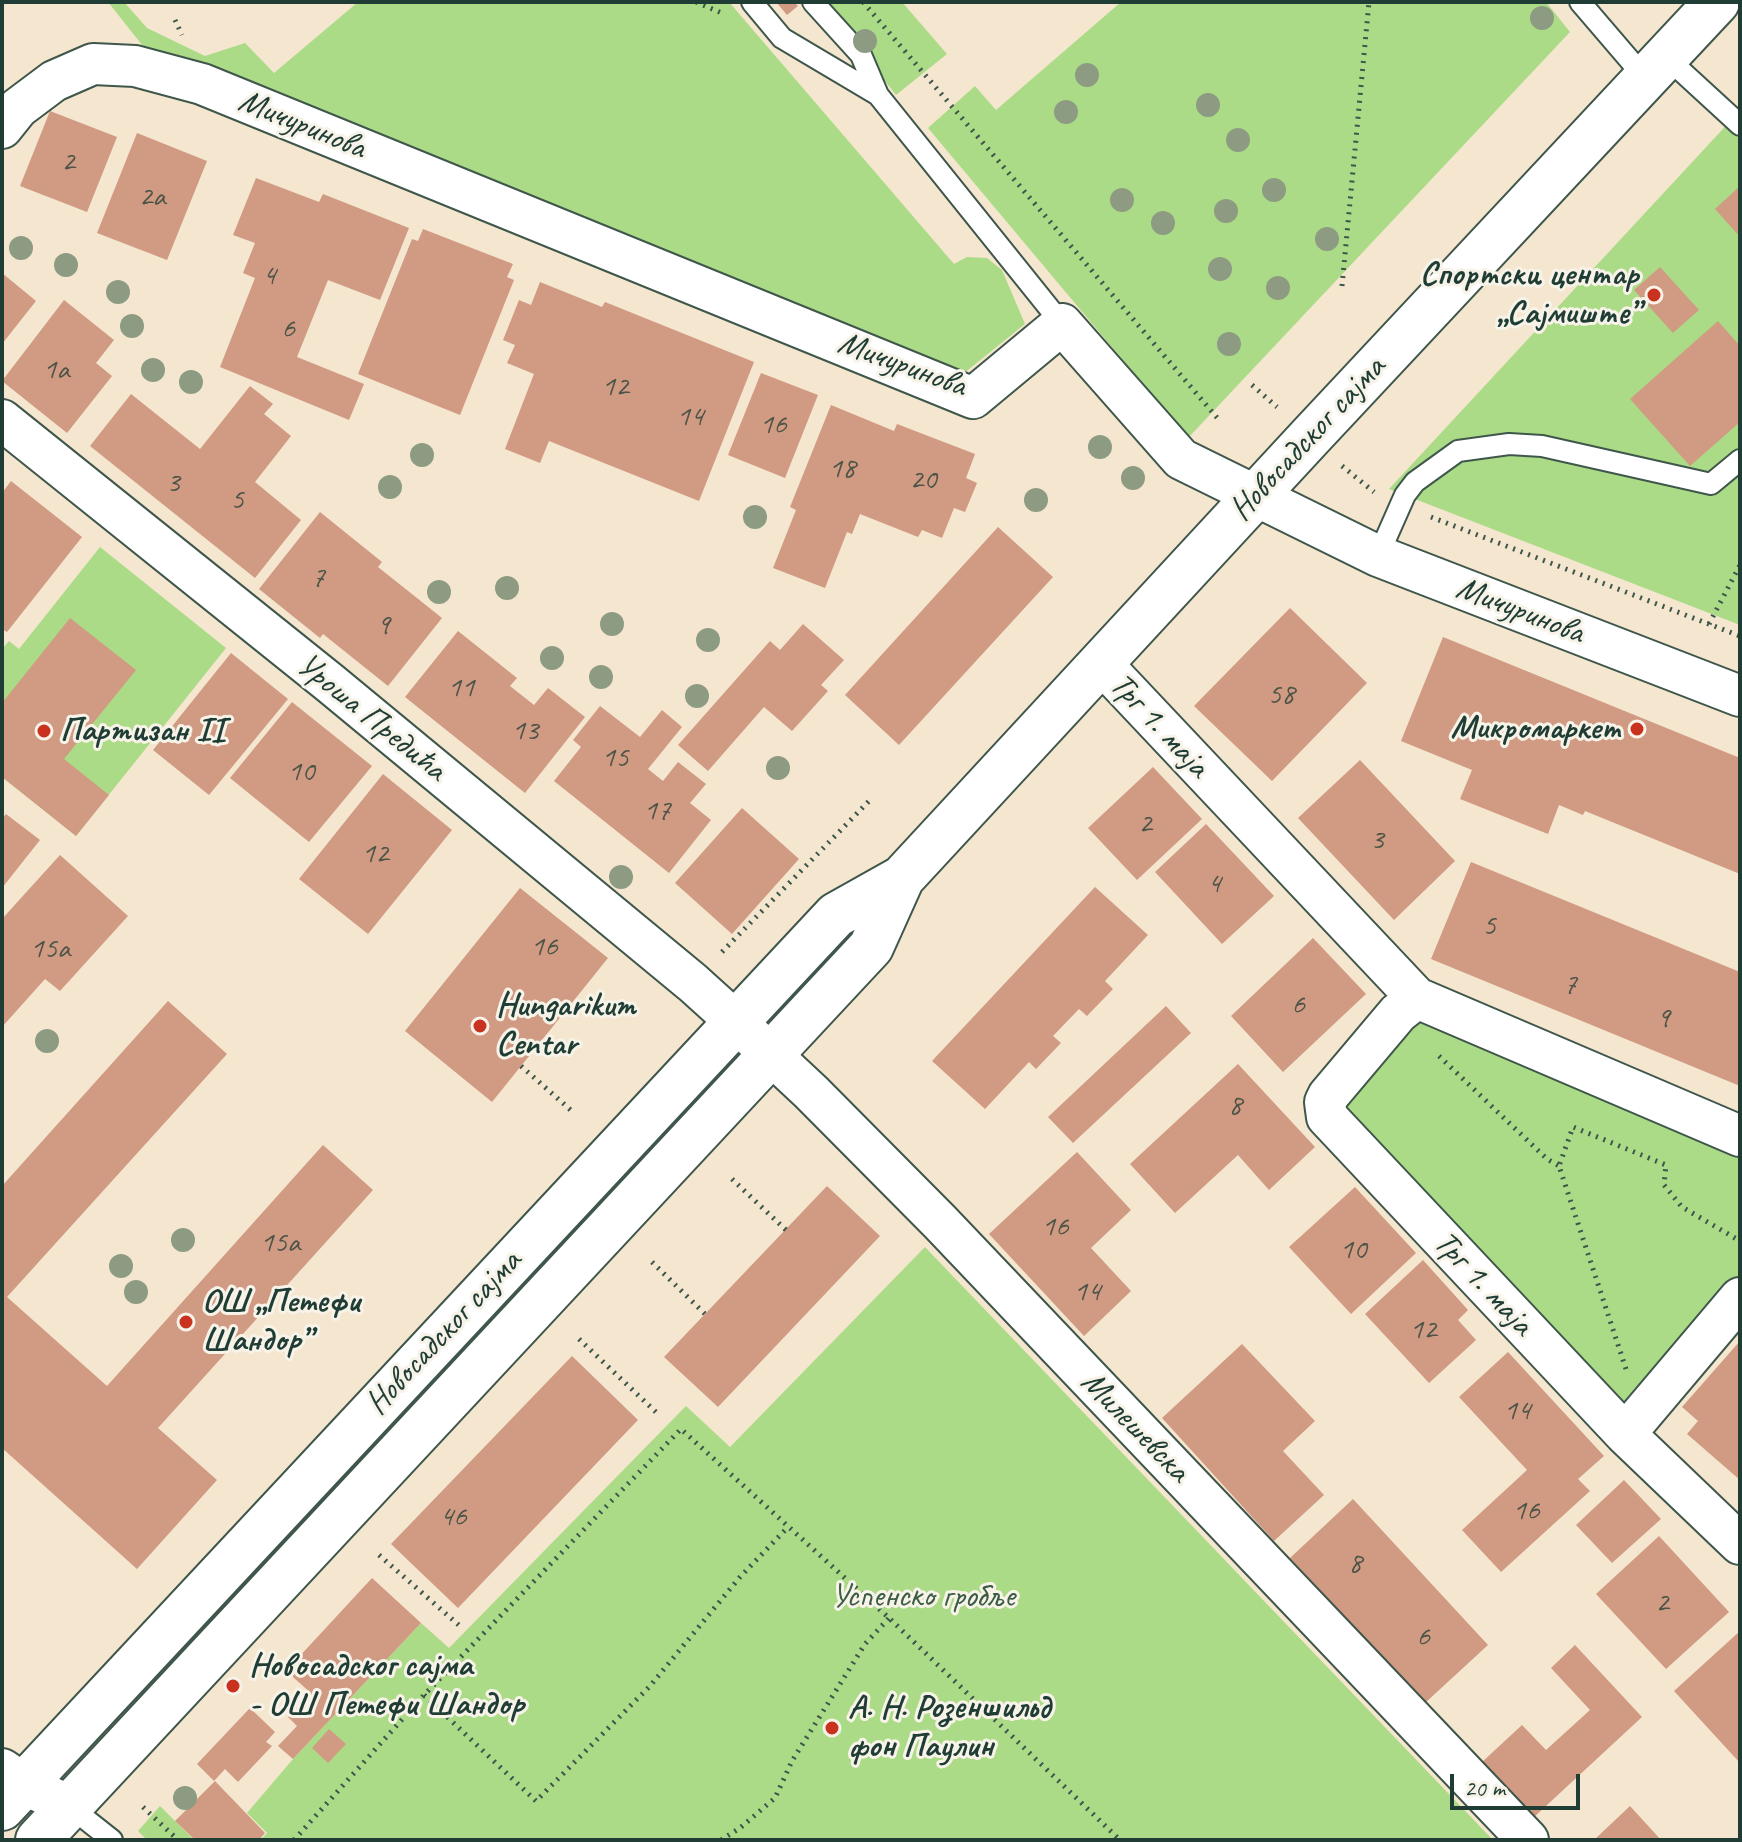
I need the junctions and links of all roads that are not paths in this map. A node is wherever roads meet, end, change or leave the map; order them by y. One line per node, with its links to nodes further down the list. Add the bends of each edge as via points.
1 (752, 2): 6 (lane, via 782,38)
2 (813, 2): 6 (lane, via 861,55)
3 (1580, 2): 5 (lane)
4 (1717, 2): 5 (street, Новосадског сајма)
5 (1656, 68): 7 (lane); 12 (street, Новосадског сајма)
6 (878, 95): 9 (lane)
7 (1740, 125)
8 (2, 128): 9 (street, Мичуринова, via 18,108 54,81 93,64 135,66 202,84 973,398)
9 (1062, 324): 12 (street, Мичуринова, via 1181,459)
10 (2, 420): 18 (street, Уроша Предића, via 330,683)
11 (1740, 460): 13 (lane, via 1711,484 1542,446 1458,451 1415,482)
12 (1255, 496): 13 (street, Мичуринова); 14 (street, Новосадског сајма)
13 (1378, 556): 15 (street, Мичуринова)
14 (1101, 663): 16 (street, Новосадског сајма); 17 (street, Трг 1. маја)
15 (1740, 696)
16 (902, 878): 18 (street, Новосадског сајма, via 836,915); 19 (street, Новосадског сајма, via 871,947)
17 (1408, 1005): 20 (street, Трг 1. маја); 22 (street, Трг 1. маја, via 1328,1096 1327,1117)
18 (735, 1021): 19 (street, Милешевска); 24 (street, Новосадског сајма)
19 (771, 1054): 25 (street, Новосадског сајма); 28 (street, Милешевска, via 951,1233)
20 (1740, 1136)
21 (1740, 1298): 22 (street)
22 (1633, 1425): 23 (street, Трг 1. маја)
23 (1740, 1544)
24 (9, 1787): 25 (street)
25 (69, 1806): 26 (street, Новосадског сајма); 27 (lane)
26 (38, 1840)
27 (112, 1840)
28 (1528, 1840)

